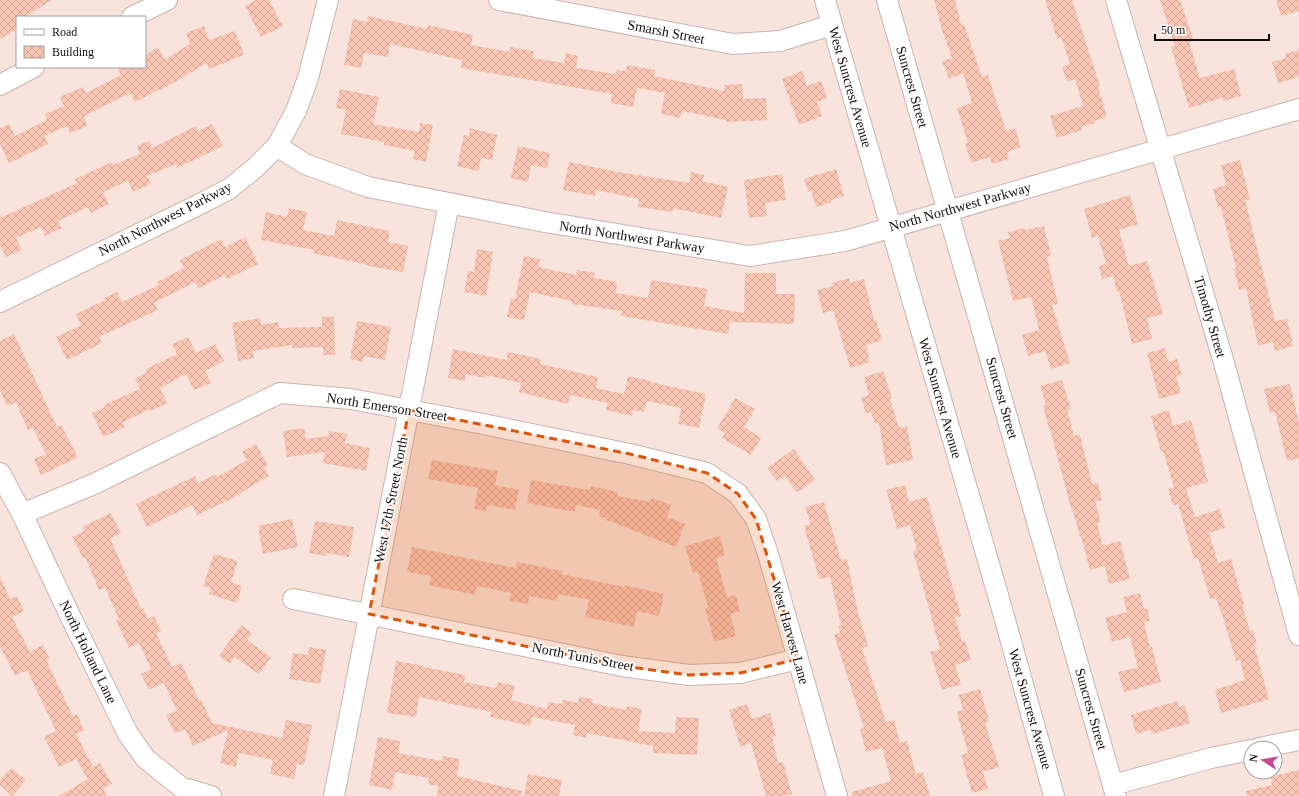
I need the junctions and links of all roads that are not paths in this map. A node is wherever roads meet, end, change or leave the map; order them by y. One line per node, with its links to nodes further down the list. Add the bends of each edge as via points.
1 (167, 0): 7 (street)
2 (328, 0): 12 (street, via 308,78 296,111)
3 (500, 0): 8 (street, Smarsh Street, via 733,44 780,41)
4 (825, 0): 8 (street, West Suncrest Avenue)
5 (887, 0): 15 (street, Suncrest Street)
6 (1116, 0): 13 (street, Timothy Street)
7 (134, 16)
8 (832, 25): 16 (street, West Suncrest Avenue)
9 (32, 68): 10 (street)
10 (0, 85)
11 (1299, 109): 13 (street, North Northwest Parkway)
12 (277, 146): 14 (street, North Northwest Parkway, via 304,164 368,187); 17 (street, North Northwest Parkway, via 229,189)
13 (1160, 149): 15 (street, North Northwest Parkway); 24 (street, Timothy Street, via 1222,356)
14 (449, 203): 16 (street, North Northwest Parkway, via 545,222 750,256 845,241); 18 (street, West 17th Street North)
15 (948, 210): 16 (street, North Northwest Parkway); 29 (street, Suncrest Street)
16 (890, 227): 33 (street, West Suncrest Avenue)
17 (0, 302)
18 (409, 410): 20 (street, North Emerson Street, via 630,454 707,473); 21 (street, North Emerson Street, via 351,399 280,393 94,484); 23 (street, West 17th Street North)
19 (0, 473): 21 (street, North Holland Lane)
20 (722, 483): 25 (street, West Harvest Lane, via 738,494 756,519)
21 (22, 514): 30 (street, North Holland Lane, via 128,734 146,759 181,788)
22 (293, 599): 23 (street, North Tunis Street)
23 (369, 614): 25 (street, North Tunis Street, via 622,666 688,675 740,673); 31 (street, West 17th Street North)
24 (1299, 635)
25 (798, 660): 32 (street, West Harvest Lane)
26 (1299, 740): 27 (street)
27 (1283, 743)
28 (1243, 752): 29 (street, via 1211,758)
29 (1114, 791)
30 (211, 796)
31 (334, 796)
32 (837, 796)
33 (1054, 796)

